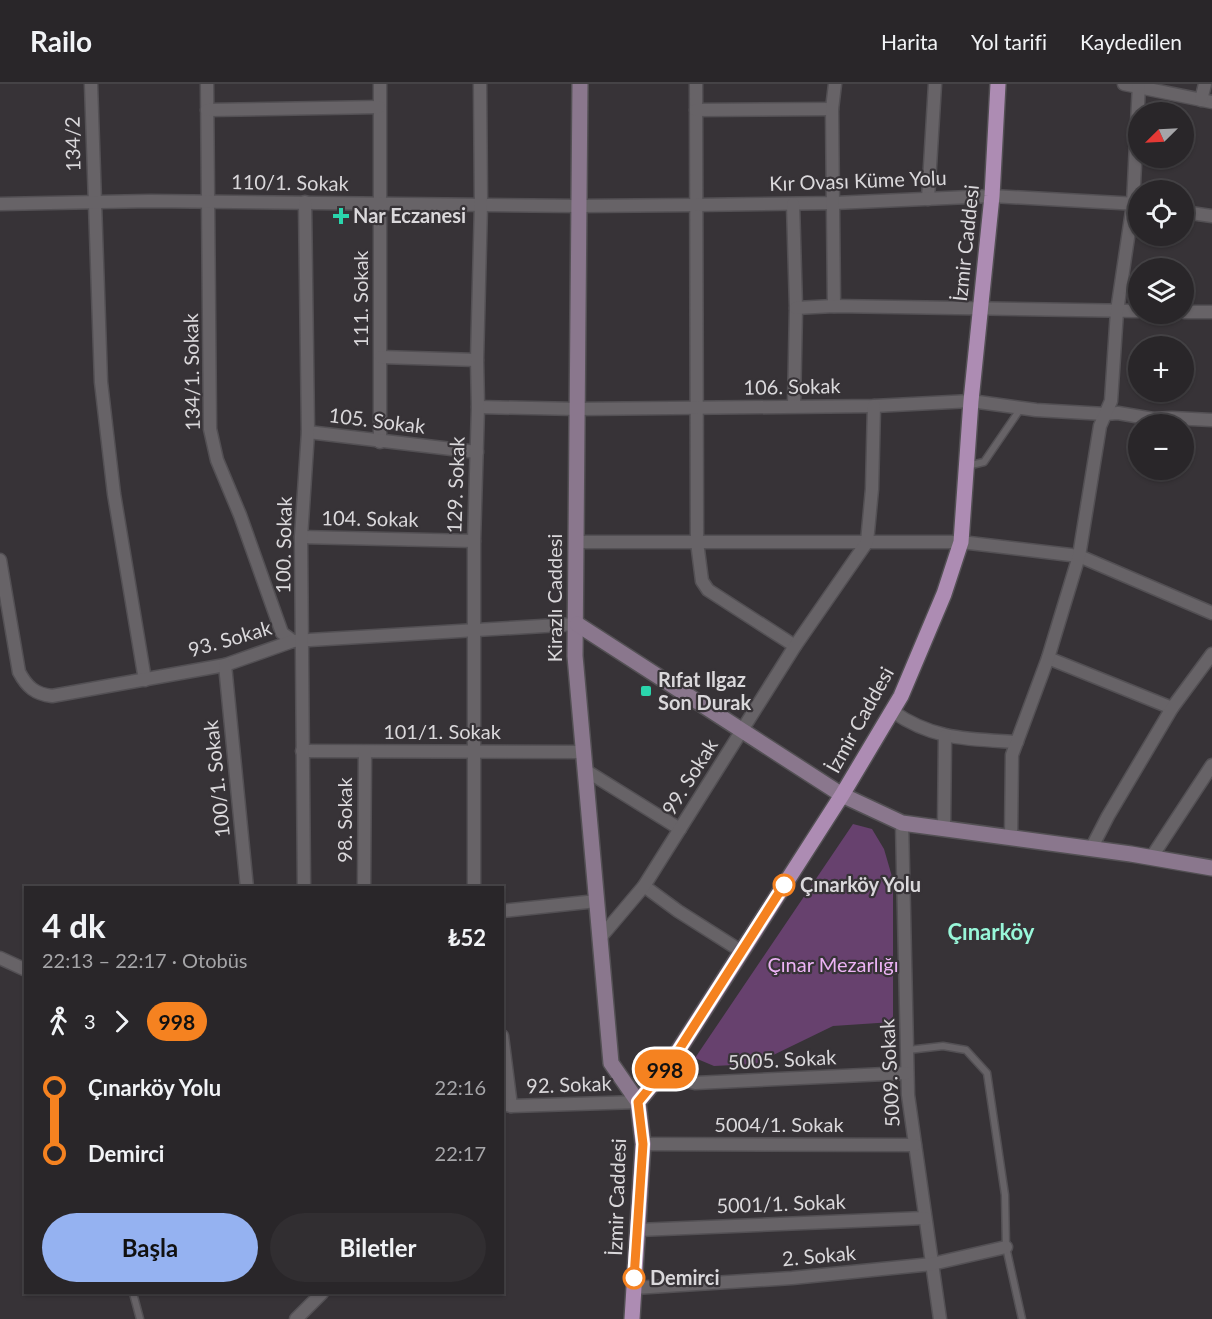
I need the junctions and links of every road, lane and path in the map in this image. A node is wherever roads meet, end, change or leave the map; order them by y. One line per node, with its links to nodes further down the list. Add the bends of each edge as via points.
1 (91, 84): 23 (street, 134/2)
2 (207, 84): 16 (street, 134/1. Sokak)
3 (380, 84): 14 (street, 111. Sokak)
4 (480, 84): 27 (street, 129. Sokak)
5 (580, 84): 31 (main road, Kirazlı Caddesi)
6 (696, 84): 17 (street)
7 (835, 84): 15 (street)
8 (935, 84): 20 (street)
9 (998, 84): 19 (main road, İzmir Caddesi)
10 (1124, 84): 12 (street)
11 (1205, 84): 13 (street)
12 (1139, 85): 13 (street); 18 (street)
13 (1206, 101)
14 (379, 107): 16 (street); 24 (street, 111. Sokak)
15 (832, 109): 17 (street); 25 (street)
16 (207, 110): 21 (street, 134/1. Sokak)
17 (696, 110): 30 (street)
18 (1137, 180)
19 (992, 196): 20 (street, Kır Ovası Küme Yolu); 29 (street, Kır Ovası Küme Yolu); 37 (main road, İzmir Caddesi)
20 (928, 199): 25 (street, Kır Ovası Küme Yolu)
21 (208, 201): 22 (street, 110/1. Sokak); 23 (street, 110/1. Sokak); 68 (street, 134/1. Sokak, via 210,429 217,460 282,633)
22 (306, 202): 24 (street, 110/1. Sokak); 53 (street, 100. Sokak)
23 (94, 203): 26 (street, 110/1. Sokak); 73 (street, 134/2, via 101,382 114,494)
24 (380, 203): 27 (street, 110/1. Sokak); 42 (street, 111. Sokak)
25 (834, 203): 28 (street, Kır Ovası Küme Yolu); 35 (street)
26 (0, 204)
27 (481, 204): 31 (street, 110/1. Sokak); 43 (street, 129. Sokak)
28 (793, 204): 30 (street, Kır Ovası Küme Yolu); 36 (street)
29 (1128, 204)
30 (695, 205): 31 (street, Kır Ovası Küme Yolu); 47 (street)
31 (579, 206): 50 (main road, Kirazlı Caddesi)
32 (1194, 213): 33 (street)
33 (1212, 216)
34 (1129, 246): 38 (street)
35 (834, 306): 36 (street); 37 (street)
36 (796, 308): 45 (street)
37 (981, 308): 38 (street); 44 (main road, İzmir Caddesi)
38 (1117, 311): 39 (street); 51 (street, via 1111,401)
39 (1128, 311)
40 (1194, 312): 41 (street)
41 (1212, 312)
42 (381, 357): 43 (street); 54 (street, 111. Sokak)
43 (477, 360): 48 (street, 129. Sokak)
44 (971, 400): 46 (street, 106. Sokak); 49 (street, 106. Sokak); 56 (main road, İzmir Caddesi)
45 (794, 405): 46 (street, 106. Sokak); 47 (street, 106. Sokak)
46 (874, 406): 61 (street)
47 (697, 407): 50 (street, 106. Sokak); 60 (street)
48 (478, 408): 50 (street, 106. Sokak); 55 (street, 129. Sokak)
49 (1021, 408): 51 (street, 106. Sokak); 56 (lane, via 984,462)
50 (578, 409): 59 (main road, Kirazlı Caddesi)
51 (1105, 414): 52 (street, 106. Sokak); 63 (street)
52 (1212, 420)
53 (308, 432): 54 (street, 105. Sokak); 57 (street, 100. Sokak)
54 (380, 442): 55 (street, 105. Sokak)
55 (477, 452): 58 (street, 129. Sokak)
56 (966, 466): 62 (main road, İzmir Caddesi)
57 (301, 537): 58 (street, 104. Sokak); 68 (street, 100. Sokak)
58 (474, 541): 67 (street, 129. Sokak)
59 (576, 542): 60 (street); 66 (main road, Kirazlı Caddesi)
60 (697, 542): 61 (street); 69 (street, via 702,581 708,590)
61 (867, 542): 62 (street); 69 (street, 99. Sokak)
62 (961, 542): 63 (street); 75 (main road, İzmir Caddesi, via 944,594)
63 (1079, 556): 65 (street); 71 (street)
64 (0, 560): 73 (street, 93. Sokak, via 19,672 26,685 39,694 52,696)
65 (1212, 613)
66 (577, 624): 67 (street, 93. Sokak); 76 (main road); 82 (main road, Kirazlı Caddesi, via 575,656)
67 (474, 631): 68 (street, 93. Sokak); 79 (street, 129. Sokak)
68 (298, 641): 72 (street, 93. Sokak); 80 (street, 100. Sokak)
69 (795, 646): 76 (street, 99. Sokak)
70 (1212, 654): 74 (street)
71 (1048, 658): 74 (street); 78 (street)
72 (225, 665): 73 (street, 93. Sokak); 93 (street, 100/1. Sokak)
73 (145, 680)
74 (1172, 708): 90 (street)
75 (892, 711): 77 (street, via 907,722); 85 (main road, İzmir Caddesi)
76 (742, 731): 85 (main road); 87 (street, 99. Sokak)
77 (945, 736): 78 (street); 88 (street)
78 (1017, 742): 89 (street, via 1012,755)
79 (474, 750): 81 (street, 101/1. Sokak); 82 (street, 101/1. Sokak); 96 (street, 129. Sokak)
80 (302, 751): 81 (street, 101/1. Sokak); 94 (street, 100. Sokak)
81 (365, 752): 95 (street, 98. Sokak)
82 (584, 752): 84 (main road, Kirazlı Caddesi)
83 (1212, 765): 91 (street)
84 (585, 770): 87 (street); 98 (main road, Kirazlı Caddesi)
85 (842, 795): 86 (main road); 101 (main road, İzmir Caddesi)
86 (902, 823): 88 (main road); 104 (street, 5009. Sokak)
87 (680, 829): 97 (street, 99. Sokak)
88 (944, 829): 89 (main road)
89 (1011, 838): 90 (main road)
90 (1091, 849): 91 (main road)
91 (1151, 858): 92 (main road)
92 (1212, 868)
93 (247, 886)
94 (304, 886)
95 (364, 886)
96 (474, 886)
97 (644, 886): 100 (street, 99. Sokak); 101 (street)
98 (597, 901): 99 (street); 100 (main road, Kirazlı Caddesi)
99 (504, 911)
100 (600, 938): 108 (main road, Kirazlı Caddesi, via 611,1063)
101 (741, 951): 107 (main road, İzmir Caddesi)
102 (0, 958): 103 (street)
103 (24, 969)
104 (907, 1050): 106 (street, 5009. Sokak); 114 (lane, via 943,1046 966,1050 987,1073 1005,1195)
105 (504, 1064): 109 (street)
106 (907, 1073): 107 (street, 5005. Sokak, via 695,1083); 111 (street, 5009. Sokak)
107 (659, 1076): 108 (main road, İzmir Caddesi)
108 (638, 1102): 109 (street, 92. Sokak); 110 (main road, İzmir Caddesi)
109 (507, 1105)
110 (643, 1144): 111 (street, 5004/1. Sokak); 113 (main road, İzmir Caddesi)
111 (915, 1145): 112 (street, 5009. Sokak)
112 (925, 1218): 113 (street, 5001/1. Sokak); 115 (street, 5009. Sokak)
113 (638, 1230): 116 (main road, İzmir Caddesi)
114 (1006, 1247): 115 (street, 2. Sokak); 123 (lane)
115 (932, 1264): 116 (street, 2. Sokak); 122 (street, 5009. Sokak)
116 (634, 1288): 121 (main road, İzmir Caddesi)
117 (133, 1294): 119 (lane)
118 (321, 1294): 120 (street)
119 (140, 1319)
120 (296, 1319)
121 (632, 1319)
122 (939, 1319)
123 (1022, 1319)

